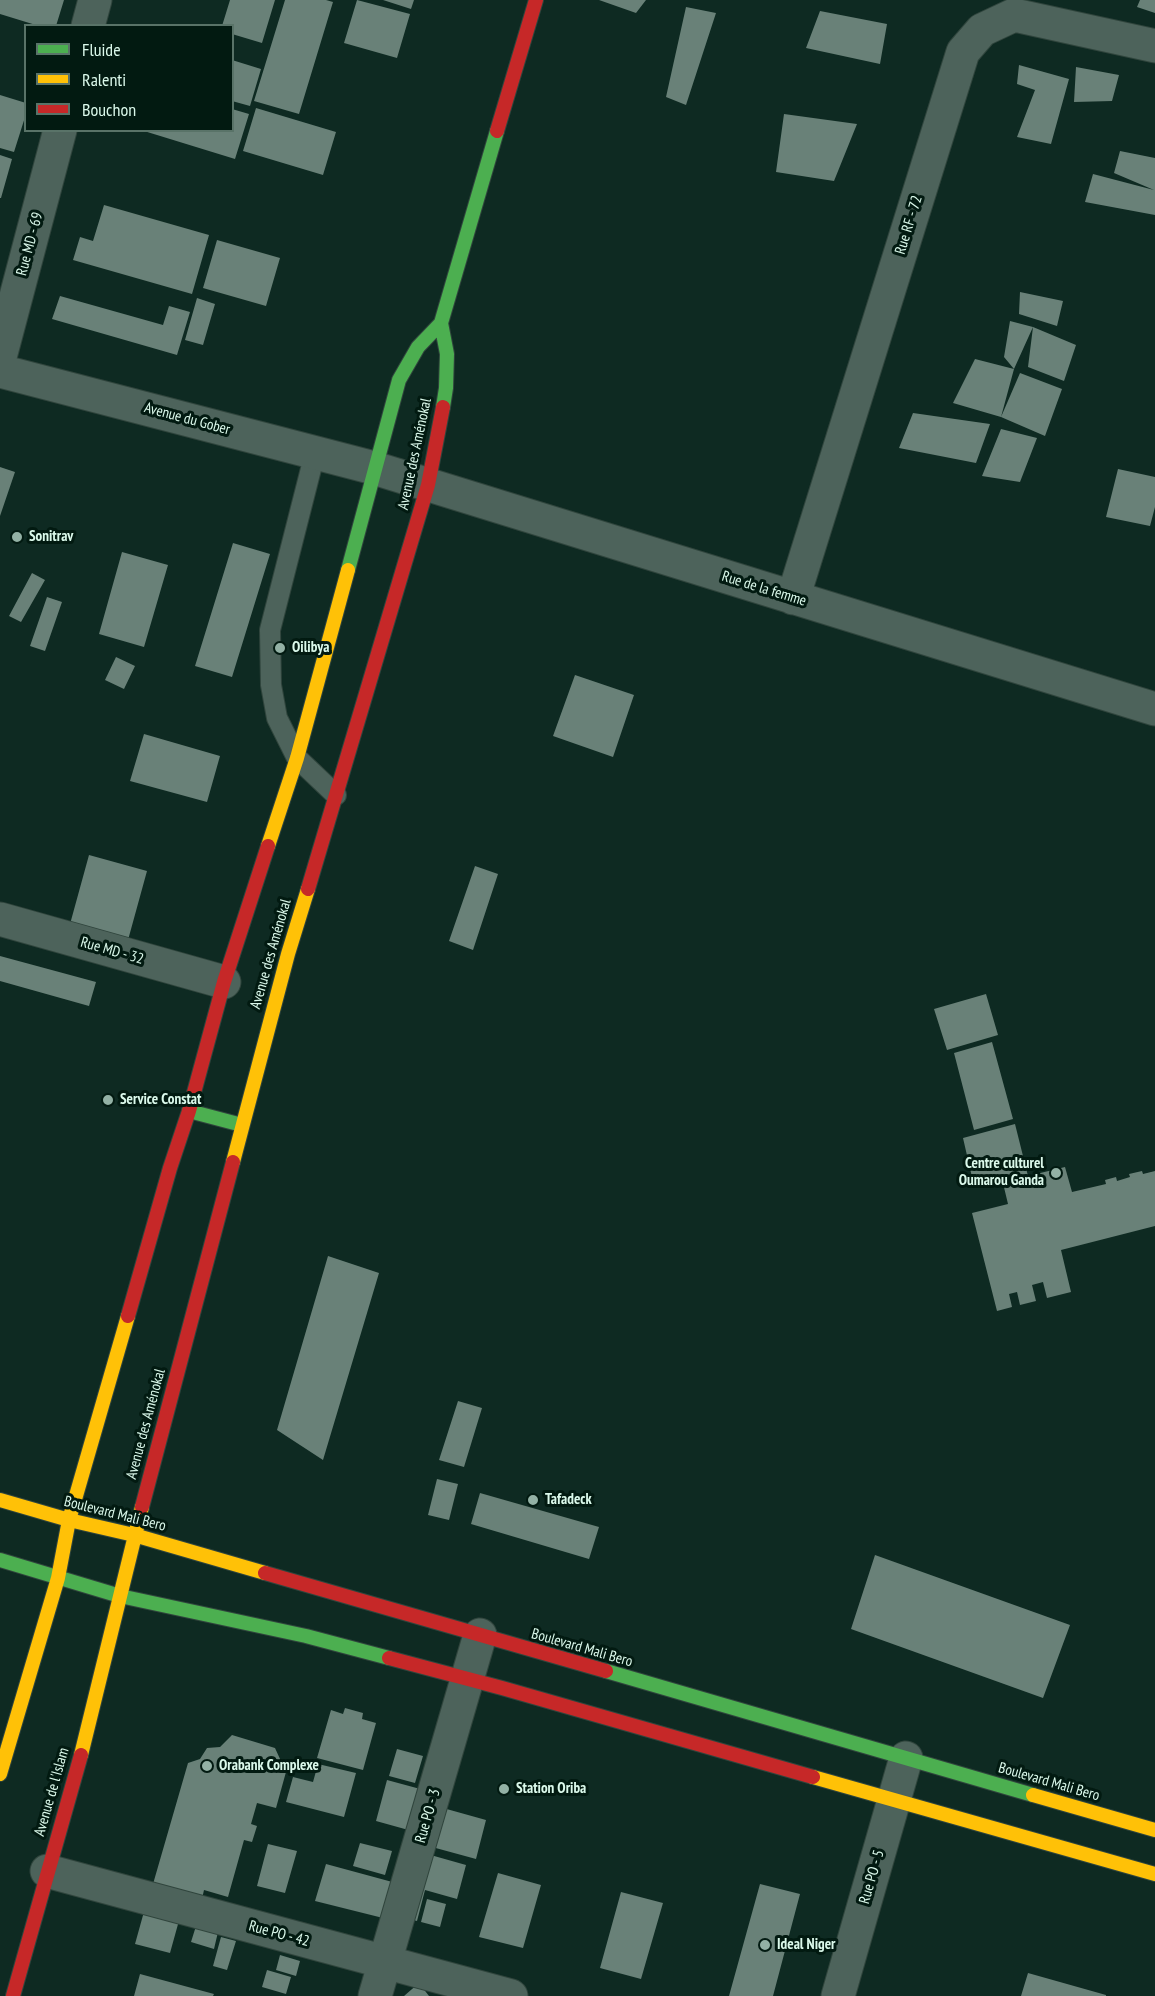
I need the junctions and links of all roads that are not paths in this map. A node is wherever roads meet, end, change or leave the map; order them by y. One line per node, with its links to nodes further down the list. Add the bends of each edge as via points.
1 (95, 0): 3 (street)
2 (536, 0): 6 (main road, Avenue des Aménokal)
3 (89, 24)
4 (1155, 46): 12 (street, Rue RF - 72, via 1014,15 982,30 963,52)
5 (59, 132): 7 (street, Rue MD - 69)
6 (441, 323): 10 (main road, Avenue des Aménokal, via 418,347 399,380); 11 (main road, Avenue des Aménokal, via 447,354 446,388)
7 (0, 357)
8 (0, 371): 9 (street, Avenue du Gober)
9 (315, 453): 10 (street, Avenue du Gober); 14 (lane, via 270,630 271,685 277,717)
10 (374, 468): 11 (street, Rue de la femme); 14 (main road, Avenue des Aménokal)
11 (428, 485): 12 (street, Rue de la femme); 15 (main road, Avenue des Aménokal)
12 (793, 598): 13 (street, Rue de la femme)
13 (1155, 709)
14 (297, 758): 15 (lane); 17 (main road, Avenue des Aménokal, via 242,939)
15 (336, 795): 19 (main road, Avenue des Aménokal, via 283,952)
16 (0, 919): 17 (street, Rue MD - 32)
17 (224, 982): 18 (main road, Avenue des Aménokal)
18 (189, 1111): 19 (main road); 21 (main road, Avenue des Aménokal)
19 (242, 1125): 22 (main road, Avenue des Aménokal)
20 (0, 1500): 21 (main road, Boulevard Mali Bero)
21 (69, 1520): 22 (main road, Boulevard Mali Bero); 24 (main road, Avenue des Aménokal)
22 (134, 1535): 25 (main road, Avenue des Aménokal); 26 (main road, Boulevard Mali Bero)
23 (0, 1560): 24 (main road)
24 (58, 1578): 25 (main road); 29 (main road)
25 (120, 1596): 27 (main road, via 306,1636); 32 (main road, Avenue de l'Islam)
26 (480, 1635): 27 (street, Rue PO - 3); 28 (main road, Boulevard Mali Bero)
27 (468, 1679): 30 (main road); 34 (street, Rue PO - 3)
28 (906, 1758): 30 (street, Rue PO - 5); 31 (main road, Boulevard Mali Bero)
29 (0, 1774)
30 (894, 1800): 33 (main road); 38 (street, Rue PO - 5)
31 (1155, 1830)
32 (47, 1871): 34 (street, Rue PO - 42); 35 (main road, Avenue de l'Islam)
33 (1155, 1874)
34 (385, 1962): 36 (street, Rue PO - 3); 37 (street, Rue PO - 42)
35 (13, 1996)
36 (375, 1996)
37 (512, 1996)
38 (838, 1996)

